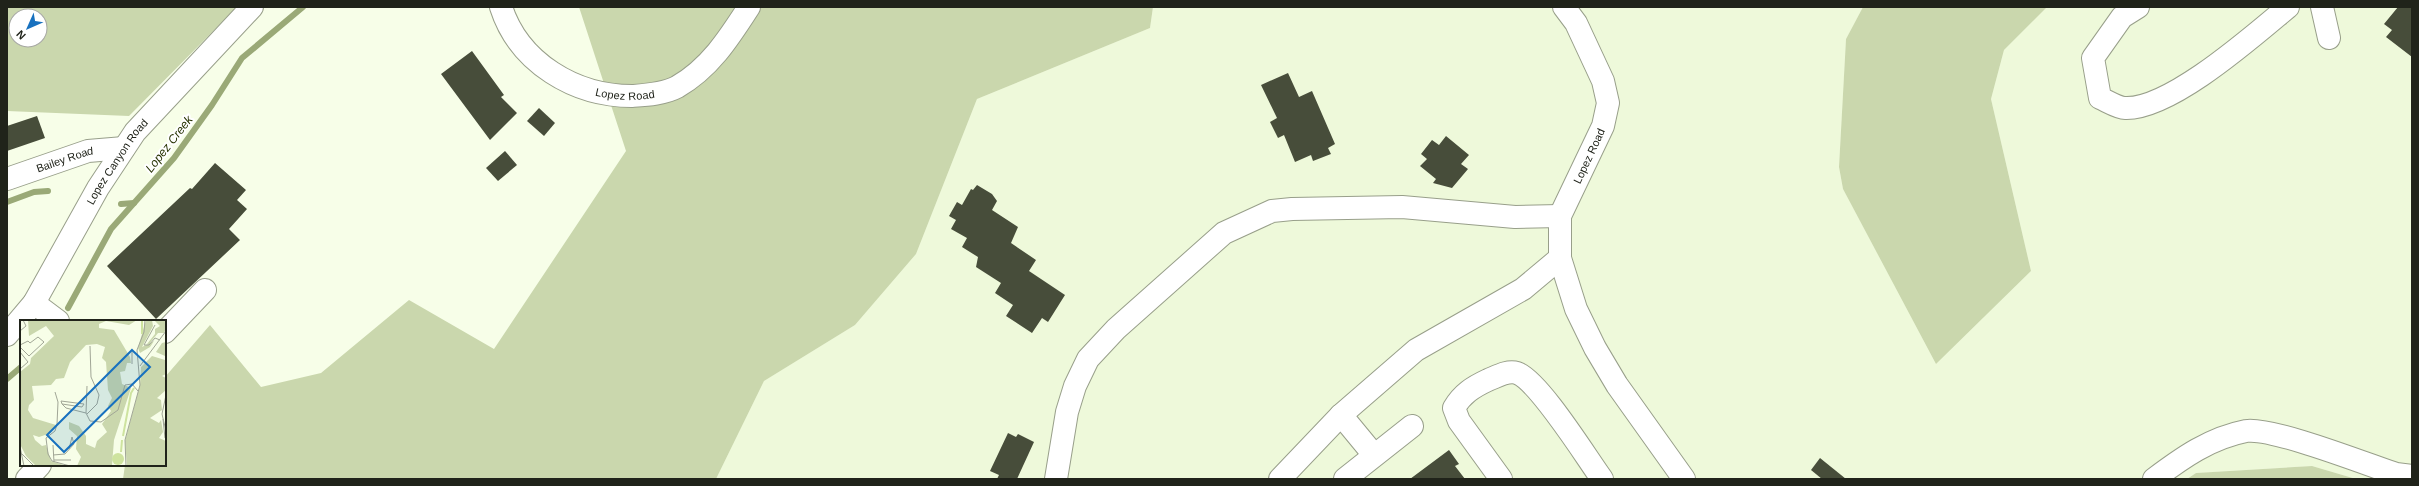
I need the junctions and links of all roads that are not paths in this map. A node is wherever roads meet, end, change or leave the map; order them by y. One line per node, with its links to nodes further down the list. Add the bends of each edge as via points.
1 (252, 7): 9 (street, Lopez Canyon Road, via 148,118)
2 (501, 7): 3 (street, Lopez Road, via 514,37 529,55 550,71 577,86 609,96 646,95 675,88 692,77 721,50)
3 (749, 7)
4 (1564, 7): 11 (street, Lopez Road, via 1576,23 1603,81 1608,103 1603,126)
5 (2138, 7): 6 (street, via 2122,17 2093,58 2100,98 2124,108 2158,101 2221,62)
6 (2288, 7)
7 (2322, 7): 8 (street)
8 (2329, 38)
9 (124, 148): 10 (street, Bailey Road, via 88,151); 14 (street, Lopez Canyon Road, via 98,188)
10 (7, 179)
11 (1560, 216): 12 (street); 24 (street, via 1515,217 1402,207 1292,209 1272,211 1224,233 1116,329 1088,359 1075,386 1067,412)
12 (1560, 258): 18 (street, via 1523,289 1416,350); 29 (street, via 1576,309 1595,348 1617,385)
13 (205, 290): 16 (street)
14 (34, 303): 15 (street); 17 (street, Lopez Canyon Road)
15 (57, 320)
16 (166, 331)
17 (7, 335)
18 (1341, 415): 20 (street); 25 (street)
19 (1412, 426): 20 (street)
20 (1374, 455): 26 (street)
21 (39, 466): 23 (street)
22 (2412, 476): 30 (street, via 2396,474 2281,436 2248,431 2218,438)
23 (27, 479)
24 (1056, 479)
25 (1280, 479)
26 (1345, 479)
27 (1502, 479): 28 (street, via 1459,421 1454,408 1460,397 1474,386 1505,373 1516,373 1530,381)
28 (1602, 479)
29 (1684, 479)
30 (2154, 479)

